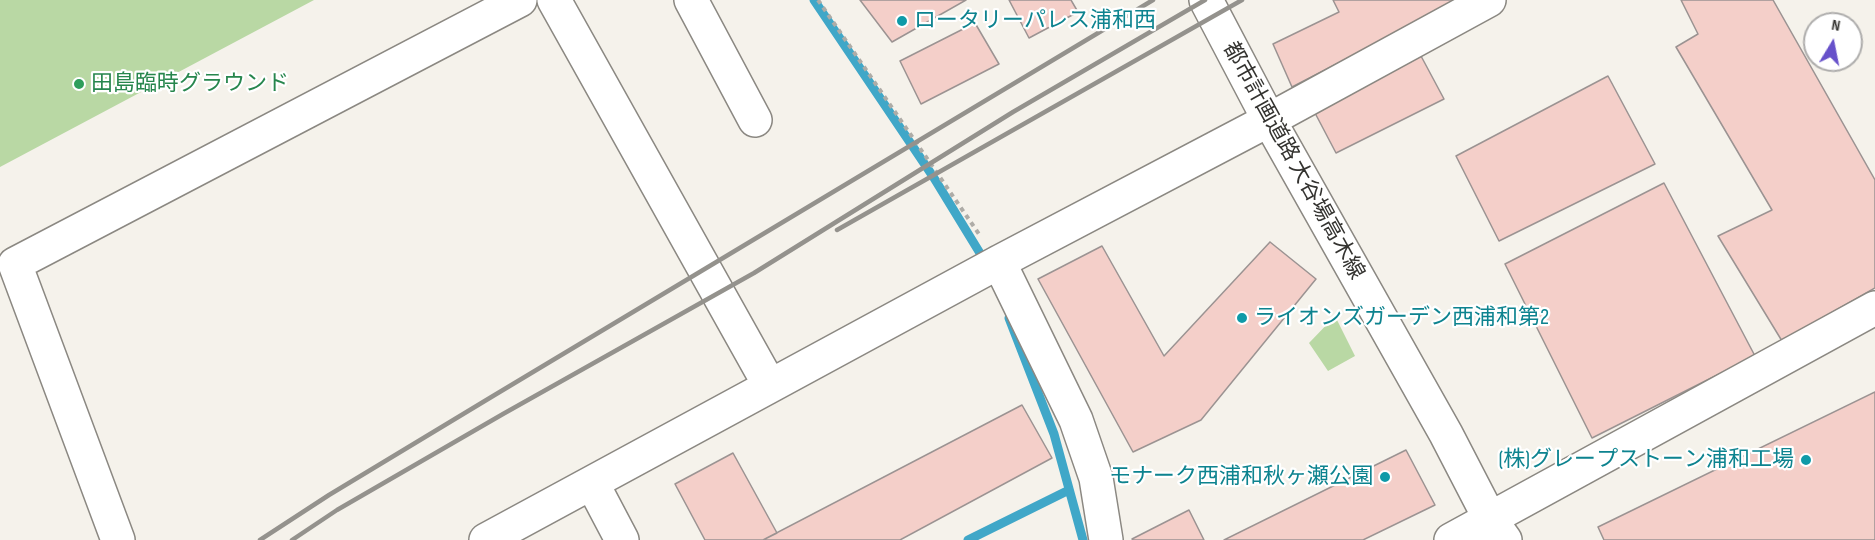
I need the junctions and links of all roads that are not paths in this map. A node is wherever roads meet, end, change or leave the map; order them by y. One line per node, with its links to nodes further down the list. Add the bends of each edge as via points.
1 (520, 0): 14 (street, via 15,264)
2 (554, 0): 10 (street)
3 (691, 0): 6 (street)
4 (1206, 0): 7 (street, 都市計画道路 大谷場高木線)
5 (1489, 0): 7 (street)
6 (755, 120)
7 (1269, 120): 8 (street); 12 (street, 都市計画道路 大谷場高木線)
8 (999, 262): 10 (street); 17 (street, via 1076,420 1096,478)
9 (1875, 308): 12 (street)
10 (770, 386): 11 (street)
11 (592, 483): 13 (street); 16 (street)
12 (1498, 530): 18 (street)
13 (523, 531): 15 (street)
14 (118, 540)
15 (486, 540)
16 (622, 540)
17 (1106, 540)
18 (1451, 540)

